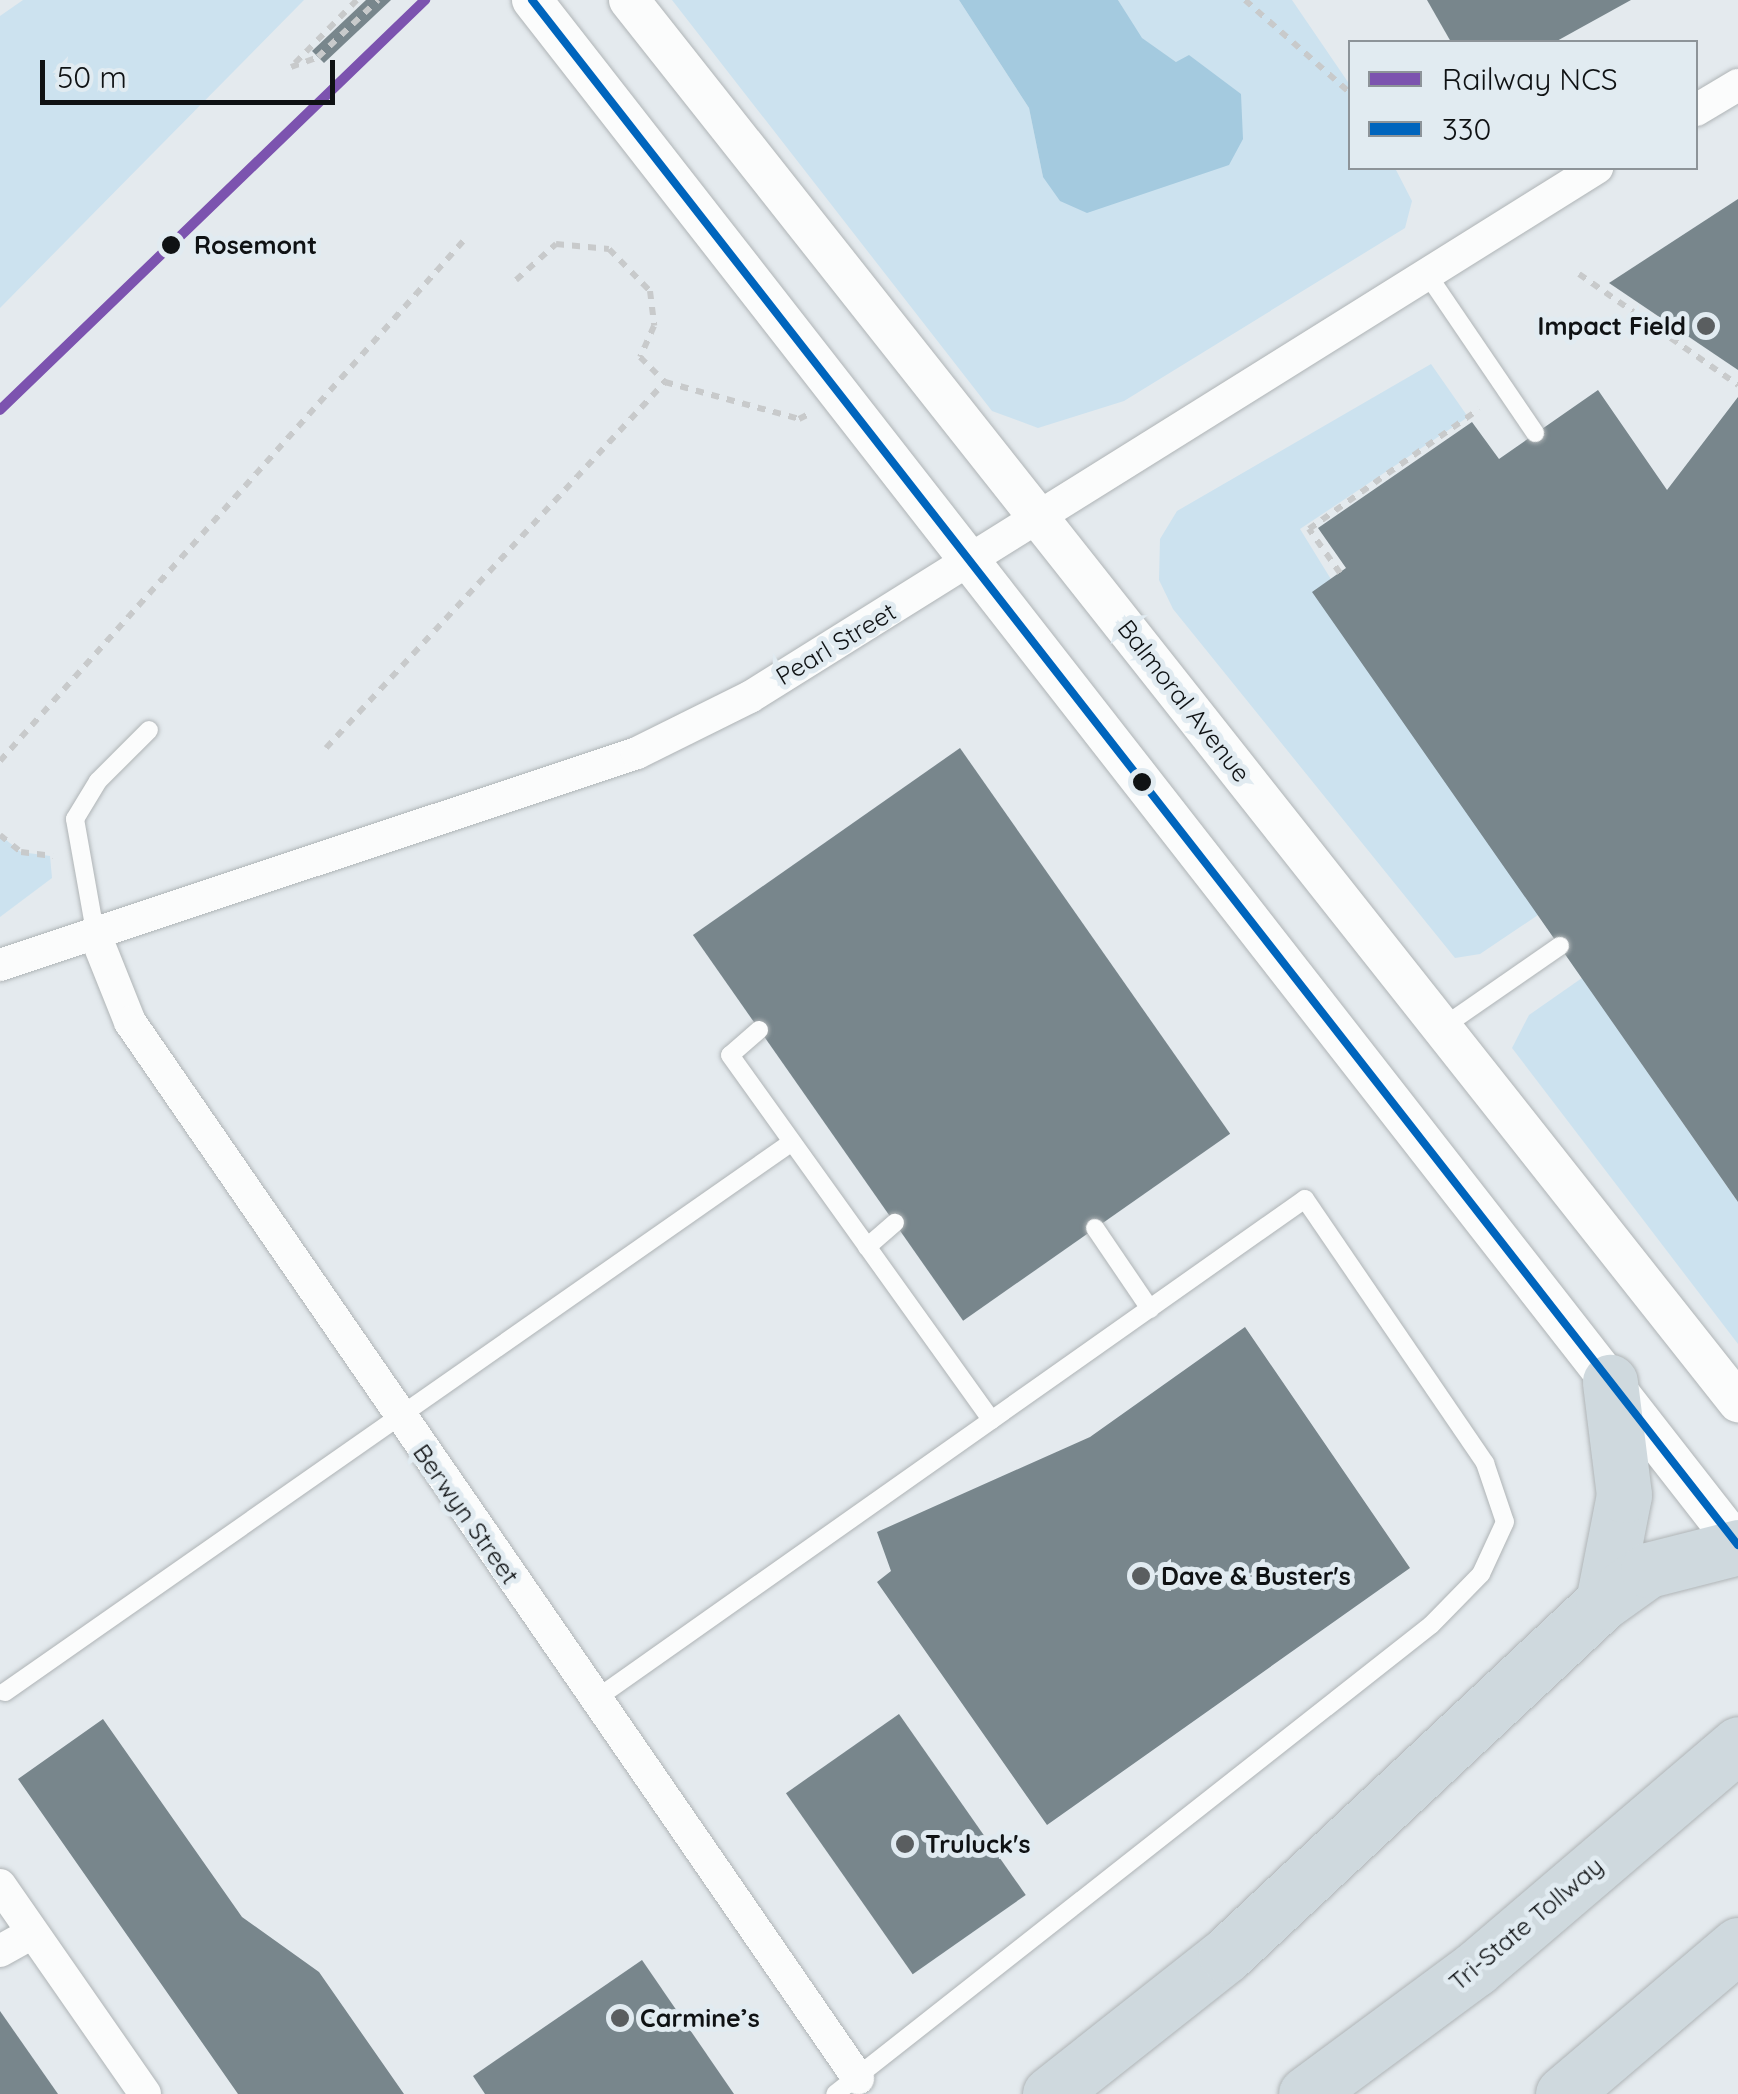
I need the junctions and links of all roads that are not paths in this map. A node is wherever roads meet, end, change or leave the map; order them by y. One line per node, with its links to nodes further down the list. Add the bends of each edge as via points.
1 (532, 0): 9 (street)
2 (629, 0): 8 (street, Balmoral Avenue)
3 (1738, 85): 4 (street)
4 (1698, 109)
5 (1594, 170): 6 (street, Pearl Street)
6 (1424, 271): 7 (lane); 8 (street, Pearl Street)
7 (1535, 434)
8 (1040, 518): 9 (street, Pearl Street); 14 (street, Balmoral Avenue)
9 (974, 560): 11 (street, Pearl Street, via 750,697 637,753); 21 (street)
10 (149, 730): 11 (lane, via 84,802 76,820)
11 (96, 937): 13 (street, Pearl Street); 23 (street, Berwyn Street, via 130,1022)
12 (1560, 946): 14 (lane)
13 (0, 965)
14 (1440, 1029): 22 (street, Balmoral Avenue)
15 (759, 1030): 16 (lane, via 730,1055)
16 (792, 1142): 19 (lane); 23 (lane)
17 (894, 1223): 19 (lane)
18 (1094, 1228): 20 (lane)
19 (867, 1247): 24 (lane)
20 (1150, 1309): 24 (lane); 34 (lane, via 1305,1199 1485,1463 1504,1522 1481,1574 1431,1625 957,1991)
21 (1610, 1382): 25 (street); 26 (highway, via 1624,1495)
22 (1738, 1402)
23 (396, 1414): 27 (lane); 28 (street, Berwyn Street)
24 (991, 1420): 28 (lane)
25 (1738, 1546): 26 (highway, via 1648,1570)
26 (1603, 1602): 36 (highway, via 1226,1955)
27 (5, 1692)
28 (593, 1701): 34 (street, Berwyn Street)
29 (1738, 1744): 37 (highway, Tri-State Tollway, via 1475,1969)
30 (0, 1886): 31 (street)
31 (32, 1933): 33 (street); 35 (street)
32 (1738, 1945): 38 (highway)
33 (0, 1952)
34 (847, 2086)
35 (145, 2094)
36 (1050, 2094)
37 (1306, 2094)
38 (1563, 2094)

